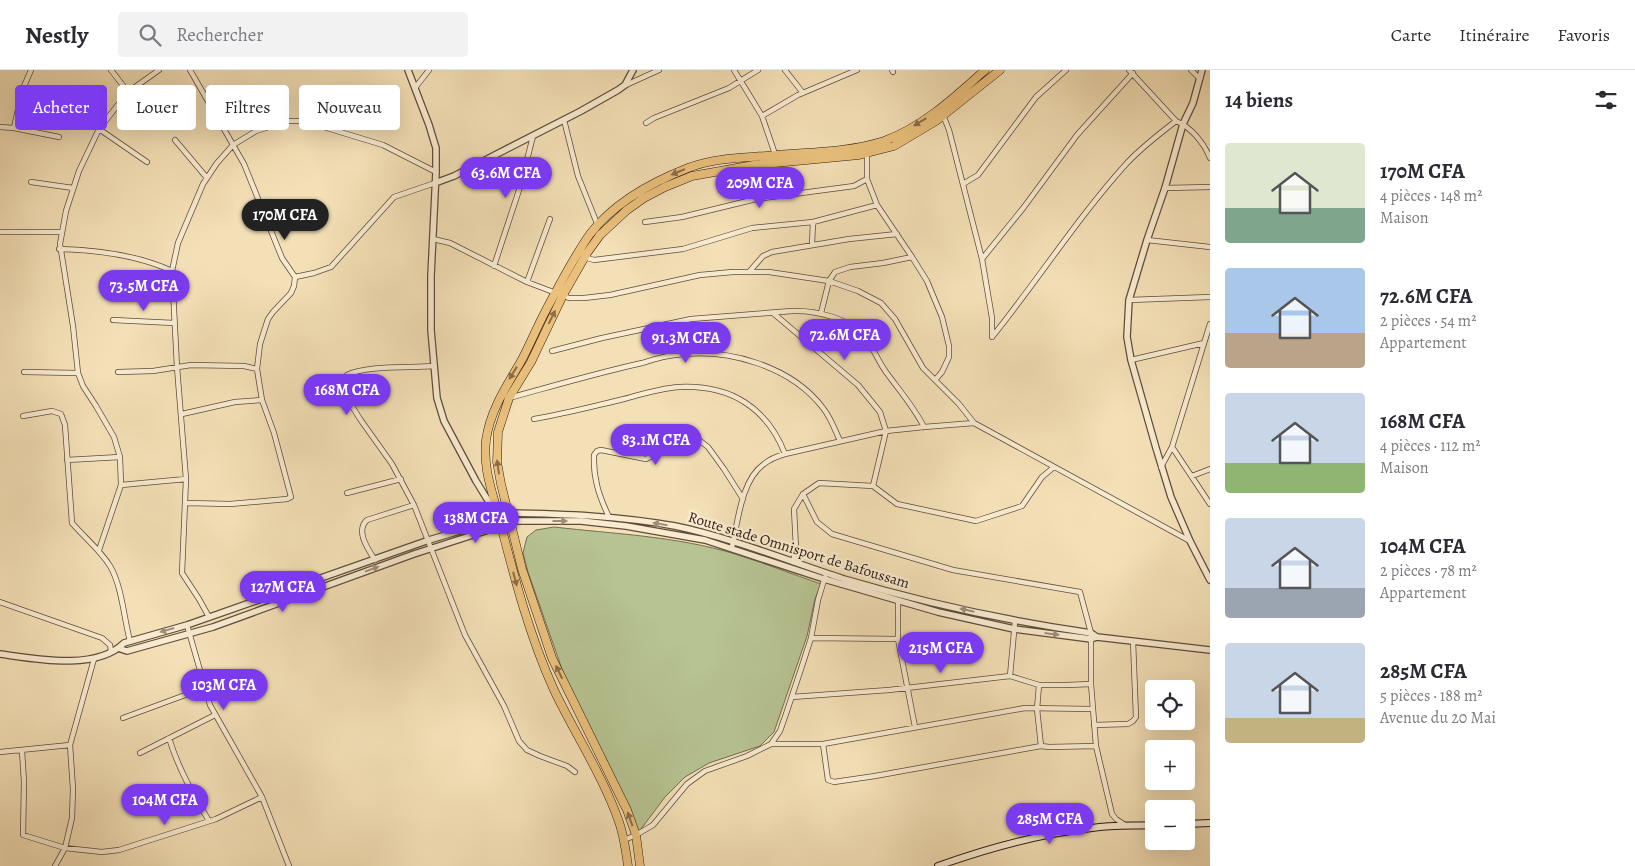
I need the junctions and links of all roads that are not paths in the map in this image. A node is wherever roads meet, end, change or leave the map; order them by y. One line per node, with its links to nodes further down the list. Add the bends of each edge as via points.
1 (31, 70): 36 (street, via 22,91)
2 (111, 70): 22 (street)
3 (159, 70): 23 (street)
4 (190, 70): 42 (street)
5 (408, 70): 25 (street)
6 (429, 70): 25 (street)
7 (633, 70): 24 (street)
8 (659, 70): 17 (street)
9 (734, 70): 21 (street)
10 (758, 70): 21 (street)
11 (857, 70): 26 (street)
12 (985, 70): 28 (main road)
13 (1000, 70): 28 (main road)
14 (1066, 70): 53 (street, via 1036,97 978,175)
15 (1191, 70): 20 (street)
16 (1202, 70): 20 (street)
17 (650, 71): 24 (street)
18 (787, 71): 26 (street)
19 (1131, 72): 32 (street); 72 (street, via 1077,135)
20 (1200, 78): 34 (street)
21 (740, 81): 29 (street); 33 (street)
22 (123, 85)
23 (138, 85)
24 (625, 85): 31 (street)
25 (415, 88): 48 (street, via 436,148)
26 (803, 93): 29 (street)
27 (117, 106): 30 (street)
28 (942, 112): 43 (main road, one-way to 43, via 886,140); 44 (main road, via 919,132 894,146); 53 (street)
29 (762, 116): 46 (street)
30 (107, 118)
31 (564, 120): 39 (street); 61 (street, via 578,176)
32 (1176, 120): 34 (street); 72 (street, via 1128,162 992,337)
33 (646, 123)
34 (1183, 124): 45 (street, via 1202,143); 56 (street)
35 (0, 127): 36 (street)
36 (14, 128): 40 (street)
37 (98, 130): 55 (street)
38 (102, 130): 47 (street)
39 (533, 136): 52 (street); 73 (street)
40 (59, 137)
41 (174, 140): 49 (street)
42 (233, 145): 48 (street, via 256,131 288,121 304,121 383,145); 49 (street); 76 (street, via 248,172 282,258)
43 (867, 145): 44 (street); 46 (main road)
44 (867, 154): 46 (main road); 50 (street)
45 (1210, 158)
46 (777, 159): 61 (main road, one-way to 61, via 731,158 692,166 631,197); 70 (main road, via 707,172 665,187 644,198 615,221)
47 (147, 162)
48 (436, 172): 52 (street)
49 (207, 178): 74 (street, via 178,243)
50 (867, 179): 57 (street); 59 (street, via 854,186 756,199 682,217)
51 (30, 182): 55 (street)
52 (435, 183): 65 (street); 76 (street, via 394,197 331,267)
53 (963, 184): 72 (street)
54 (1210, 187): 56 (street)
55 (73, 188): 63 (street)
56 (1165, 188): 66 (street)
57 (877, 206): 60 (street); 64 (street)
58 (550, 219): 78 (street)
59 (645, 222)
60 (813, 222): 67 (street); 70 (street, via 752,228 683,249 594,260)
61 (598, 226): 79 (main road, via 579,251)
62 (0, 232): 63 (street)
63 (62, 232): 69 (street)
64 (897, 234): 67 (street); 71 (street)
65 (433, 239): 73 (street, via 450,243); 90 (street)
66 (1147, 240): 68 (street); 81 (street)
67 (812, 245): 75 (street, via 767,253)
68 (1210, 247)
69 (59, 249): 74 (street, via 127,257); 95 (street)
70 (584, 257): 79 (main road)
71 (912, 257): 77 (street, via 842,269); 96 (street, via 938,306 949,346 947,363)
72 (982, 259)
73 (494, 266): 78 (street)
74 (172, 271): 85 (street)
75 (748, 272): 77 (street); 79 (street, via 700,275 610,295 569,298)
76 (295, 277): 92 (street, via 291,293 273,312 264,328)
77 (829, 280): 83 (street); 96 (street, via 880,302 895,318 923,368)
78 (528, 282): 79 (street)
79 (559, 294): 97 (main road, one-way to 79, via 531,362); 126 (main road, one-way to 126, via 490,421 486,463 488,483)
80 (1210, 297): 81 (street)
81 (1129, 300): 89 (street, via 1127,337)
82 (773, 313): 83 (street, via 806,310); 88 (street, via 691,319); 104 (street, via 858,385 880,412)
83 (821, 313): 103 (street, via 846,324 866,338)
84 (113, 320): 85 (street)
85 (174, 323): 91 (street)
86 (1210, 324): 87 (street)
87 (1204, 343): 89 (street); 106 (street)
88 (552, 351)
89 (1131, 360): 111 (street)
90 (434, 366): 115 (street, via 354,372 347,375 343,383 342,390); 126 (street, via 440,411)
91 (177, 367): 92 (street, via 225,364); 94 (street); 99 (street)
92 (257, 369): 98 (street)
93 (24, 372): 95 (street)
94 (118, 372)
95 (78, 373): 108 (street, via 114,437)
96 (934, 380): 102 (street)
97 (509, 398): 105 (street, via 606,370 675,355 714,354 754,362 785,376 815,398 830,419); 124 (main road, one-way to 97, via 497,462 502,418)
98 (262, 400): 99 (street, via 235,402); 121 (street, via 274,433 290,499 230,504)
99 (182, 414): 114 (street)
100 (23, 416): 109 (street, via 61,414)
101 (534, 419): 107 (street, via 655,391 681,387 714,390 738,398 760,412 771,425)
102 (974, 423): 103 (street); 110 (street)
103 (924, 426): 104 (street)
104 (886, 432): 105 (street); 117 (street)
105 (840, 442): 107 (street)
106 (1172, 447): 111 (street); 113 (street)
107 (785, 454): 120 (street, via 762,465)
108 (120, 457): 109 (street); 116 (street)
109 (67, 460): 131 (street, via 72,523)
110 (1054, 467): 117 (street, via 1042,477 1022,506 976,522 897,504); 128 (street)
111 (1161, 467): 128 (street)
112 (1210, 469): 113 (street)
113 (1192, 476): 123 (street)
114 (186, 479): 116 (street); 121 (street)
115 (401, 479): 118 (street); 122 (street)
116 (120, 485): 131 (street)
117 (872, 486): 119 (street, via 819,483)
118 (347, 493)
119 (803, 494): 133 (street, via 794,510 796,548); 145 (street, via 817,522 832,534 953,570 1080,592)
120 (742, 498): 125 (street, via 708,447 699,440 686,439 646,459 601,450 594,455 594,474); 129 (street)
121 (186, 503): 140 (street, via 182,574)
122 (414, 504): 127 (street); 132 (street, via 363,524 364,540)
123 (1210, 504)
124 (510, 517): 125 (street, Route stade Omnisport de Bafoussam); 126 (street, Route stade Omnisport de Bafoussam, via 507,524); 129 (street, Route stade Omnisport de Bafoussam, one-way to 129, via 626,526); 183 (main road, one-way to 124, via 619,792 552,658 522,569)
125 (609, 517): 129 (street, Route stade Omnisport de Bafoussam, one-way to 125, via 673,526)
126 (500, 522): 127 (street, Route stade Omnisport de Bafoussam); 130 (street, Route stade Omnisport de Bafoussam); 184 (main road, one-way to 184, via 538,651 554,690 602,783)
127 (429, 540): 130 (street); 132 (street, Route stade Omnisport de Bafoussam)
128 (1190, 541): 135 (street)
129 (733, 544): 133 (street, Route stade Omnisport de Bafoussam); 134 (street, Route stade Omnisport de Bafoussam)
130 (430, 548): 144 (street, Route stade Omnisport de Bafoussam, one-way to 130); 176 (street, via 466,635 519,741 527,750)
131 (99, 550): 148 (street, via 112,568)
132 (375, 560): 140 (street, Route stade Omnisport de Bafoussam)
133 (793, 562): 134 (street, Route stade Omnisport de Bafoussam)
134 (825, 576): 136 (street, Route stade Omnisport de Bafoussam); 138 (street, Route stade Omnisport de Bafoussam); 146 (street)
135 (1210, 580)
136 (898, 601): 139 (street, Route stade Omnisport de Bafoussam); 147 (street)
137 (0, 602): 152 (street, via 102,638 110,645)
138 (940, 604): 139 (street); 141 (street, Route stade Omnisport de Bafoussam, one-way to 138)
139 (938, 612): 143 (street, Route stade Omnisport de Bafoussam)
140 (209, 618): 142 (street, Route stade Omnisport de Bafoussam)
141 (1015, 621): 143 (street); 145 (street, Route stade Omnisport de Bafoussam)
142 (187, 625): 144 (street); 148 (street, Route stade Omnisport de Bafoussam, one-way to 148)
143 (1014, 629): 145 (street, Route stade Omnisport de Bafoussam, one-way to 145); 155 (street)
144 (190, 633): 150 (street, Route stade Omnisport de Bafoussam, via 127,651); 158 (street)
145 (1091, 636): 149 (street); 156 (street)
146 (811, 638): 147 (street); 160 (street)
147 (898, 639): 159 (street)
148 (130, 641): 150 (street, Route stade Omnisport de Bafoussam)
149 (1133, 641): 151 (street); 165 (street, via 1136,717 1128,724)
150 (118, 648): 152 (street)
151 (1210, 650)
152 (111, 651): 154 (street)
153 (0, 654): 154 (street)
154 (94, 659): 170 (street)
155 (1010, 676): 157 (street); 159 (street)
156 (1090, 684): 157 (street); 162 (street)
157 (1039, 685): 161 (street)
158 (204, 688): 163 (street); 164 (street)
159 (907, 688): 160 (street); 166 (street)
160 (792, 697): 168 (street, via 780,731)
161 (1037, 709): 162 (street); 166 (street, via 1025,708); 171 (street)
162 (1092, 709): 165 (street)
163 (216, 715): 167 (street); 177 (street)
164 (123, 718)
165 (1094, 725): 172 (street)
166 (915, 728): 169 (street)
167 (169, 738): 175 (street); 178 (street, via 185,780)
168 (771, 744): 169 (street); 183 (street, via 705,771 687,784 653,825)
169 (822, 744): 171 (street, via 828,780 834,782)
170 (70, 745): 173 (street); 185 (street, via 73,808)
171 (1041, 746): 172 (street)
172 (1096, 746): 182 (street, via 1112,814)
173 (22, 751): 174 (street); 185 (street, via 23,835)
174 (0, 752)
175 (140, 753)
176 (575, 772)
177 (262, 797): 178 (street); 187 (street)
178 (209, 821): 185 (street, via 119,850 102,852)
179 (1210, 822): 180 (main road)
180 (1195, 823)
181 (1145, 825): 182 (main road)
182 (1127, 826): 190 (main road, via 1034,837)
183 (636, 835): 184 (street); 189 (main road)
184 (624, 840): 188 (main road)
185 (65, 848): 186 (street)
186 (55, 866)
187 (288, 866)
188 (628, 866)
189 (640, 866)
190 (938, 866)

